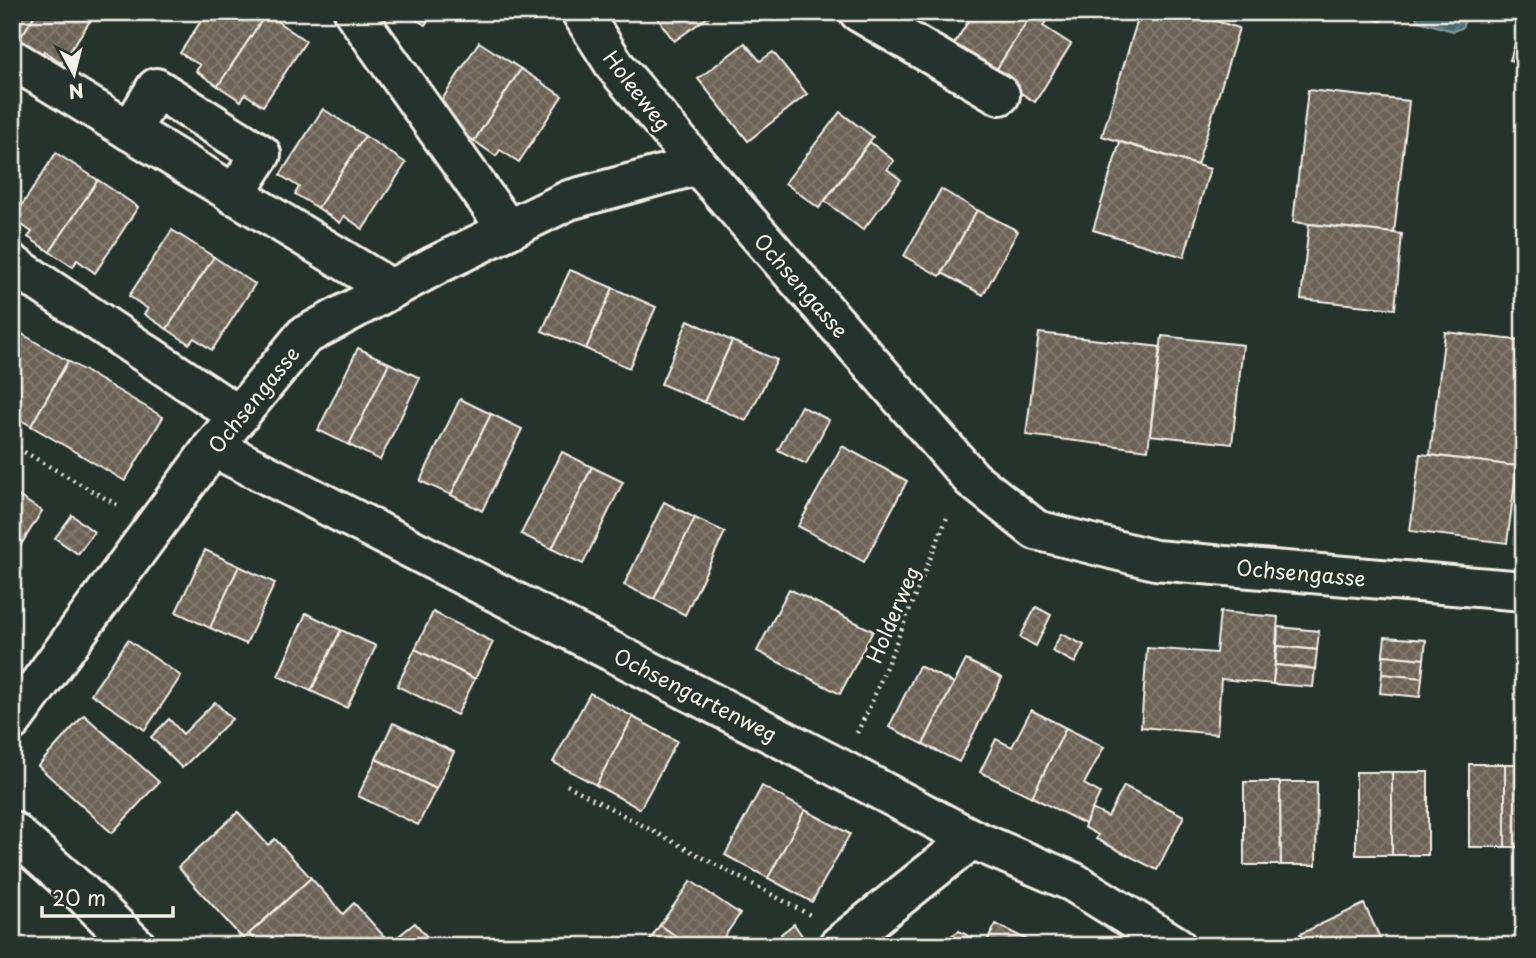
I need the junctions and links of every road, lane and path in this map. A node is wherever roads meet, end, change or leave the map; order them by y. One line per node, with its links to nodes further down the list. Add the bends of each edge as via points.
1 (354, 12): 9 (street)
2 (581, 12): 7 (street, Holeeweg, via 616,67)
3 (859, 12): 5 (street)
4 (12, 60): 6 (street)
5 (1000, 95)
6 (130, 131): 8 (street); 8 (street, via 156,88 261,154)
7 (698, 165): 9 (street, Ochsengasse, via 569,201); 17 (street, Ochsengasse, via 972,479 1036,530 1155,560)
8 (234, 195): 11 (street)
9 (508, 230): 11 (street, Ochsengasse)
10 (12, 264): 12 (street)
11 (391, 289): 12 (street, Ochsengasse, via 304,336)
12 (239, 416): 14 (street, Ochsengasse)
13 (12, 445): 16 (path)
14 (213, 447): 16 (street, Ochsengasse); 22 (street, Ochsengartenweg)
15 (952, 505): 19 (path, Holderweg)
16 (155, 527): 18 (street, Ochsengasse)
17 (1524, 592)
18 (12, 721)
19 (857, 733)
20 (567, 785): 23 (path)
21 (12, 831): 24 (street)
22 (972, 838): 23 (street); 25 (street, Ochsengartenweg, via 1073,882)
23 (845, 941)
24 (136, 946)
25 (1176, 946)

